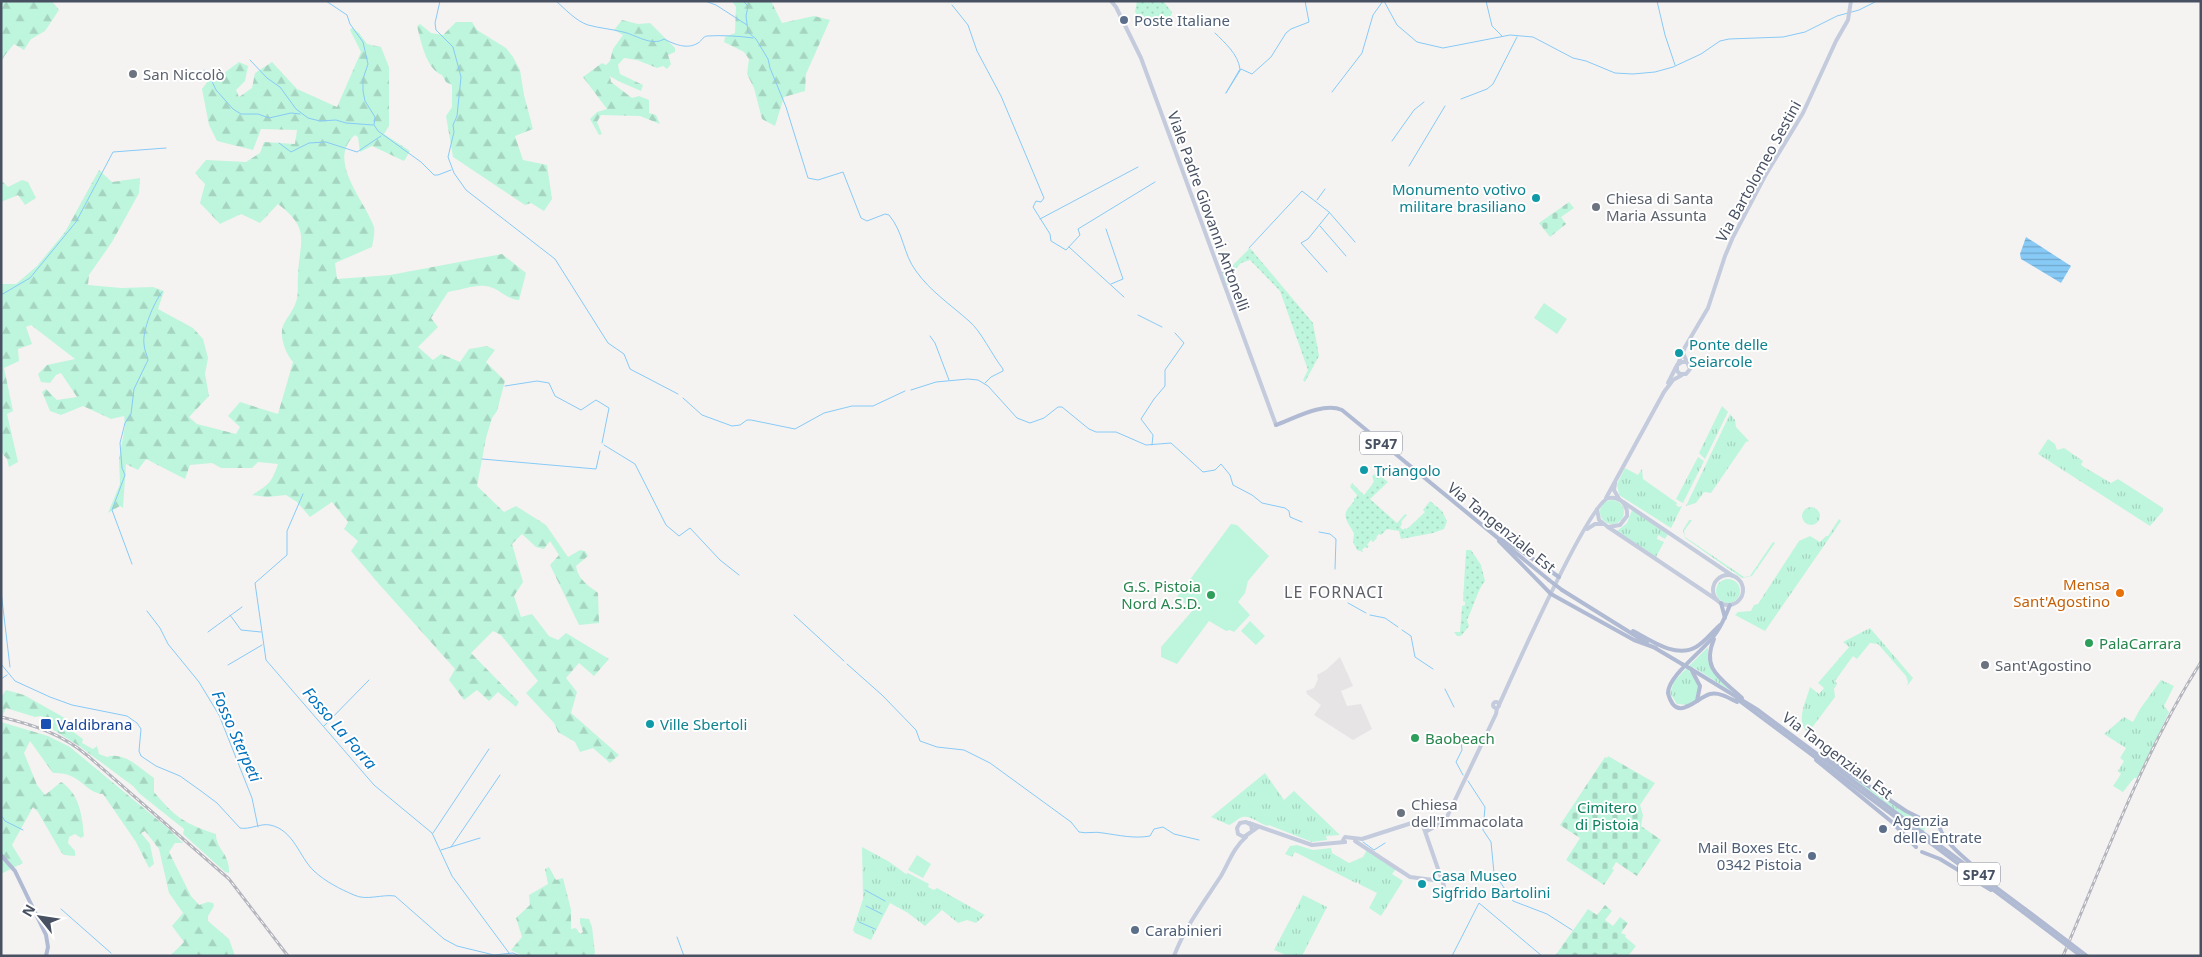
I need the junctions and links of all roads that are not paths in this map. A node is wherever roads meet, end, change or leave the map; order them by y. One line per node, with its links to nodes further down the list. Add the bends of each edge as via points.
1 (1111, 1): 4 (main road, Viale Padre Giovanni Antonelli)
2 (1117, 1): 4 (main road)
3 (1851, 1): 5 (main road, Via Bartolomeo Sestini, via 1848,19 1803,113 1733,237 1708,308)
4 (1116, 7): 10 (main road, Viale Padre Giovanni Antonelli, via 1141,58)
5 (1683, 352): 6 (main road); 7 (main road, Via Bartolomeo Sestini)
6 (1686, 362): 7 (main road); 8 (main road, via 1690,371)
7 (1677, 365): 8 (main road); 9 (main road, Via Bartolomeo Sestini)
8 (1682, 375): 9 (main road)
9 (1664, 392): 11 (main road)
10 (1276, 425): 17 (main road, Via Tangenziale Est / SP47, via 1324,408 1342,410)
11 (1617, 477): 12 (main road); 13 (main road, via 1614,488)
12 (1606, 498): 13 (main road); 14 (main road)
13 (1621, 500): 15 (main road, via 1627,511 1625,520 1616,526); 18 (main road)
14 (1597, 509): 15 (main road, via 1598,518); 16 (main road)
15 (1605, 525): 16 (main road, via 1593,524); 23 (main road)
16 (1582, 534): 19 (main road)
17 (1496, 537): 19 (main road); 21 (main road, via 1504,549); 26 (main road, Via Tangenziale Est / SP47, bridge, via 1562,590)
18 (1733, 576): 23 (main road, via 1723,577 1715,583 1713,590); 24 (main road, via 1743,591 1738,601)
19 (1559, 577): 20 (main road)
20 (1555, 587): 21 (main road); 22 (main road)
21 (1546, 588): 22 (main road)
22 (1551, 594): 28 (main road, via 1634,640); 39 (main road, via 1446,818)
23 (1719, 602): 24 (main road); 25 (main road)
24 (1730, 605): 25 (main road)
25 (1724, 620): 26 (main road, via 1696,647 1683,651 1665,647); 27 (main road)
26 (1619, 626): 28 (main road, Via Tangenziale Est / SP47)
27 (1716, 633): 30 (main road, via 1669,685 1669,696 1675,705 1687,708); 31 (main road, via 1710,651 1710,665)
28 (1656, 648): 29 (main road, Via Tangenziale Est / SP47, bridge)
29 (1691, 669): 30 (main road, via 1700,686); 31 (main road, Via Tangenziale Est / SP47)
30 (1695, 704): 31 (main road, via 1706,695 1714,694)
31 (1746, 704): 32 (main road, Via Tangenziale Est / SP47)
32 (1810, 751): 33 (main road); 33 (main road)
33 (1822, 760): 34 (main road, via 1906,811 1927,822); 44 (main road); 47 (main road, Via Tangenziale Est / SP47)
34 (1932, 821)
35 (1250, 824): 36 (main road); 38 (main road); 40 (main road, via 1238,824)
36 (1258, 827): 38 (main road); 42 (main road, via 1312,845)
37 (1940, 828): 47 (main road, via 1941,833)
38 (1252, 830): 41 (main road)
39 (1426, 830): 42 (main road, via 1420,820 1362,839); 42 (main road, via 1441,881 1411,877 1359,842)
40 (1240, 835): 41 (main road); 43 (main road)
41 (1246, 837): 43 (main road)
42 (1345, 840)
43 (1240, 842): 50 (main road)
44 (1916, 847)
45 (1922, 852): 47 (main road)
46 (1, 855): 49 (main road, via 15,871 46,935)
47 (2006, 896): 48 (main road, Via Tangenziale Est / SP47)
48 (2024, 910): 51 (main road, Via Tangenziale Est / SP47, bridge); 52 (main road, Via Tangenziale Est / SP47, bridge)
49 (46, 956)
50 (1173, 956)
51 (2081, 956)
52 (2087, 956)

